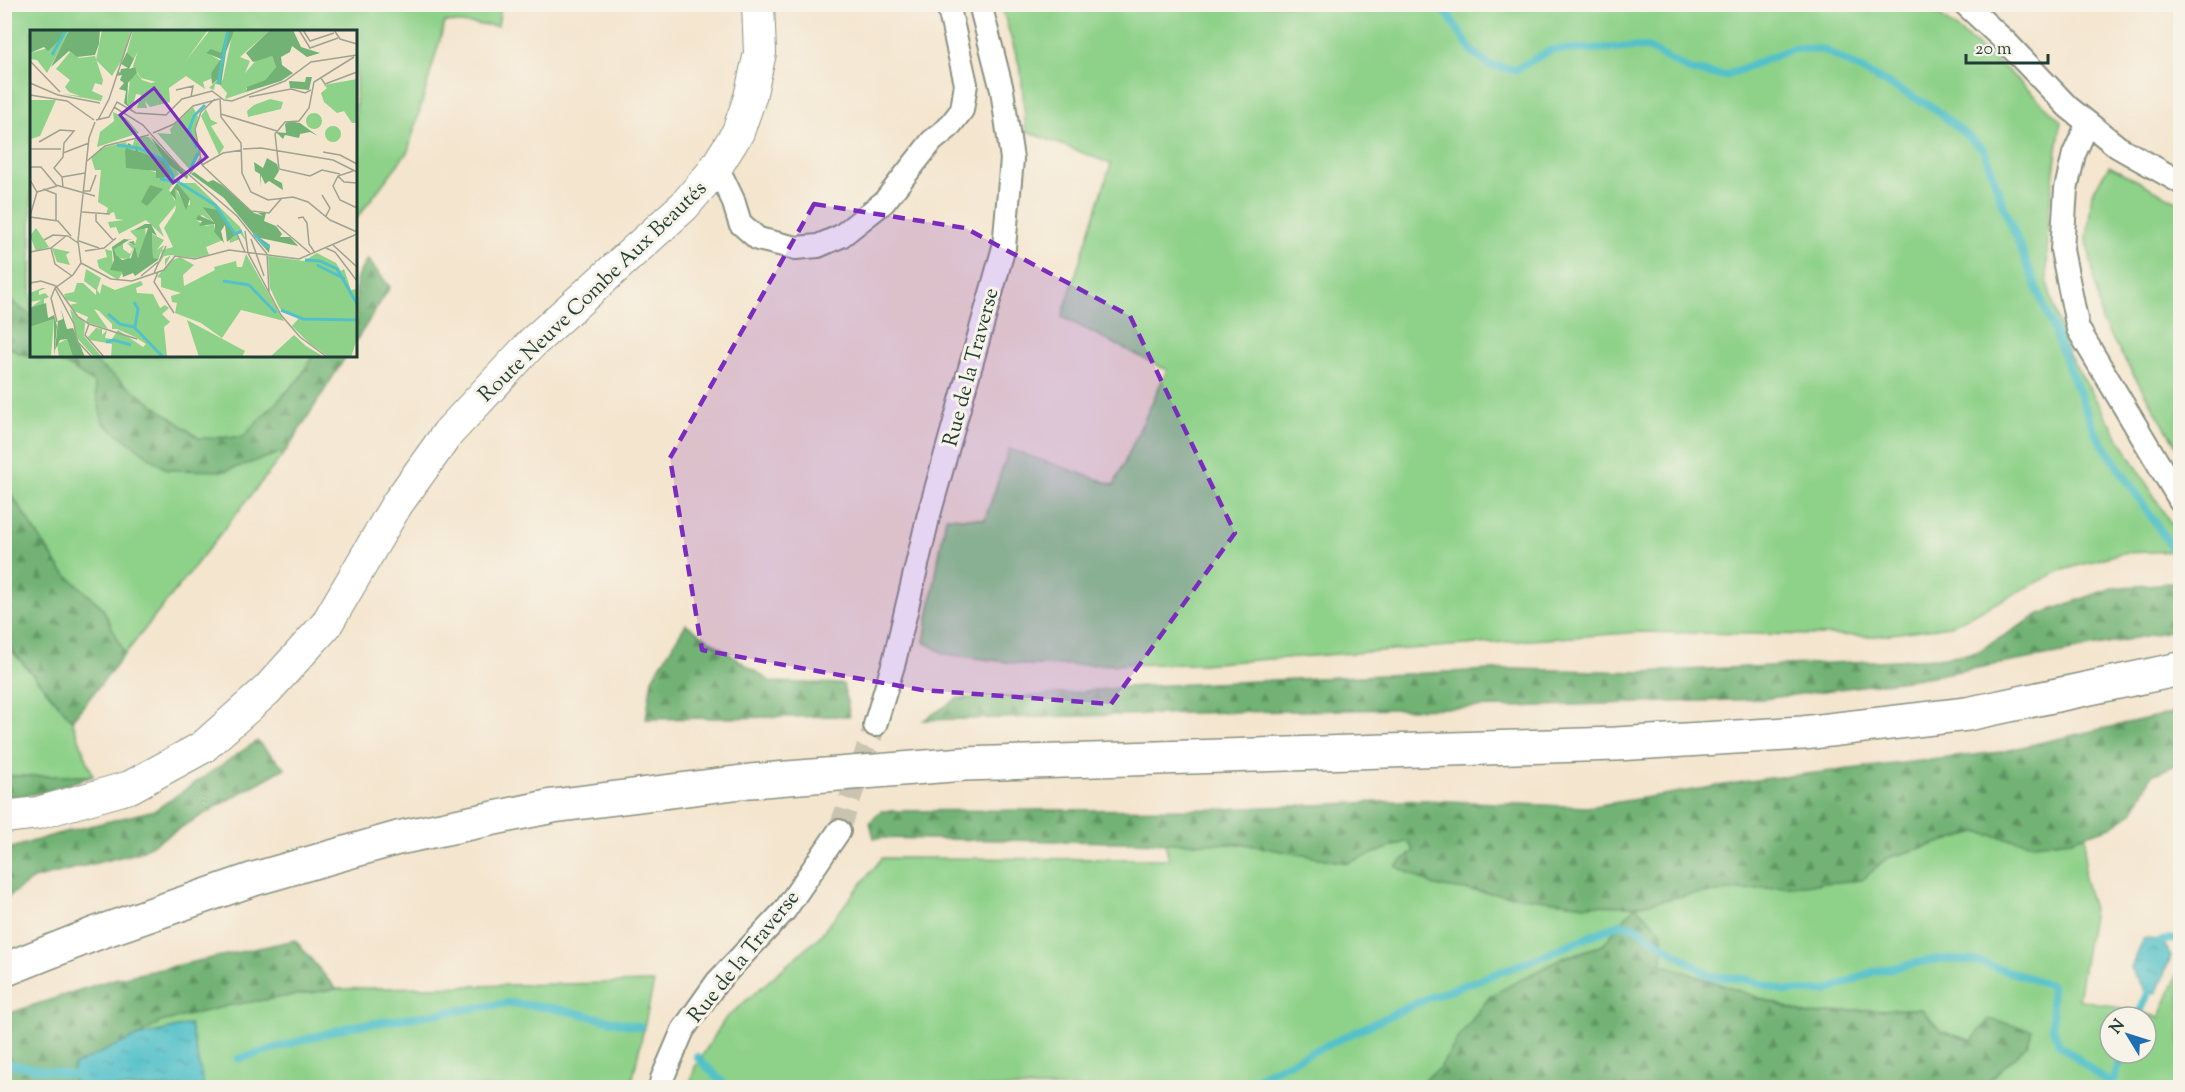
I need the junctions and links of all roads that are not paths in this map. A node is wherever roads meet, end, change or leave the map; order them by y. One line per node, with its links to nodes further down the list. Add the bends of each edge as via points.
1 (758, 4): 6 (main road, Route Neuve Combe Aux Beautés, via 760,53 750,97 738,132)
2 (948, 4): 6 (street, via 966,84 962,110 884,202 841,236 818,246 796,248 758,238 740,223 723,179)
3 (980, 4): 10 (street, Rue de la Traverse, via 1002,90 1012,159 1004,247)
4 (1965, 4): 5 (street)
5 (2088, 123): 7 (street, via 2118,147); 8 (street, via 2074,154 2066,189 2062,250 2078,329)
6 (713, 172): 11 (main road, Route Neuve Combe Aux Beautés, via 684,206 532,343 448,433 397,504 326,625 267,690 203,747 130,787 38,813)
7 (2181, 182)
8 (2181, 500)
9 (2181, 669): 13 (main road, via 1967,714 1803,733 1604,745 964,764 750,781 553,806 398,838 254,879)
10 (875, 725)
11 (4, 817)
12 (839, 831): 14 (street, Rue de la Traverse, via 785,910 717,982 682,1030)
13 (4, 970)
14 (660, 1088)

